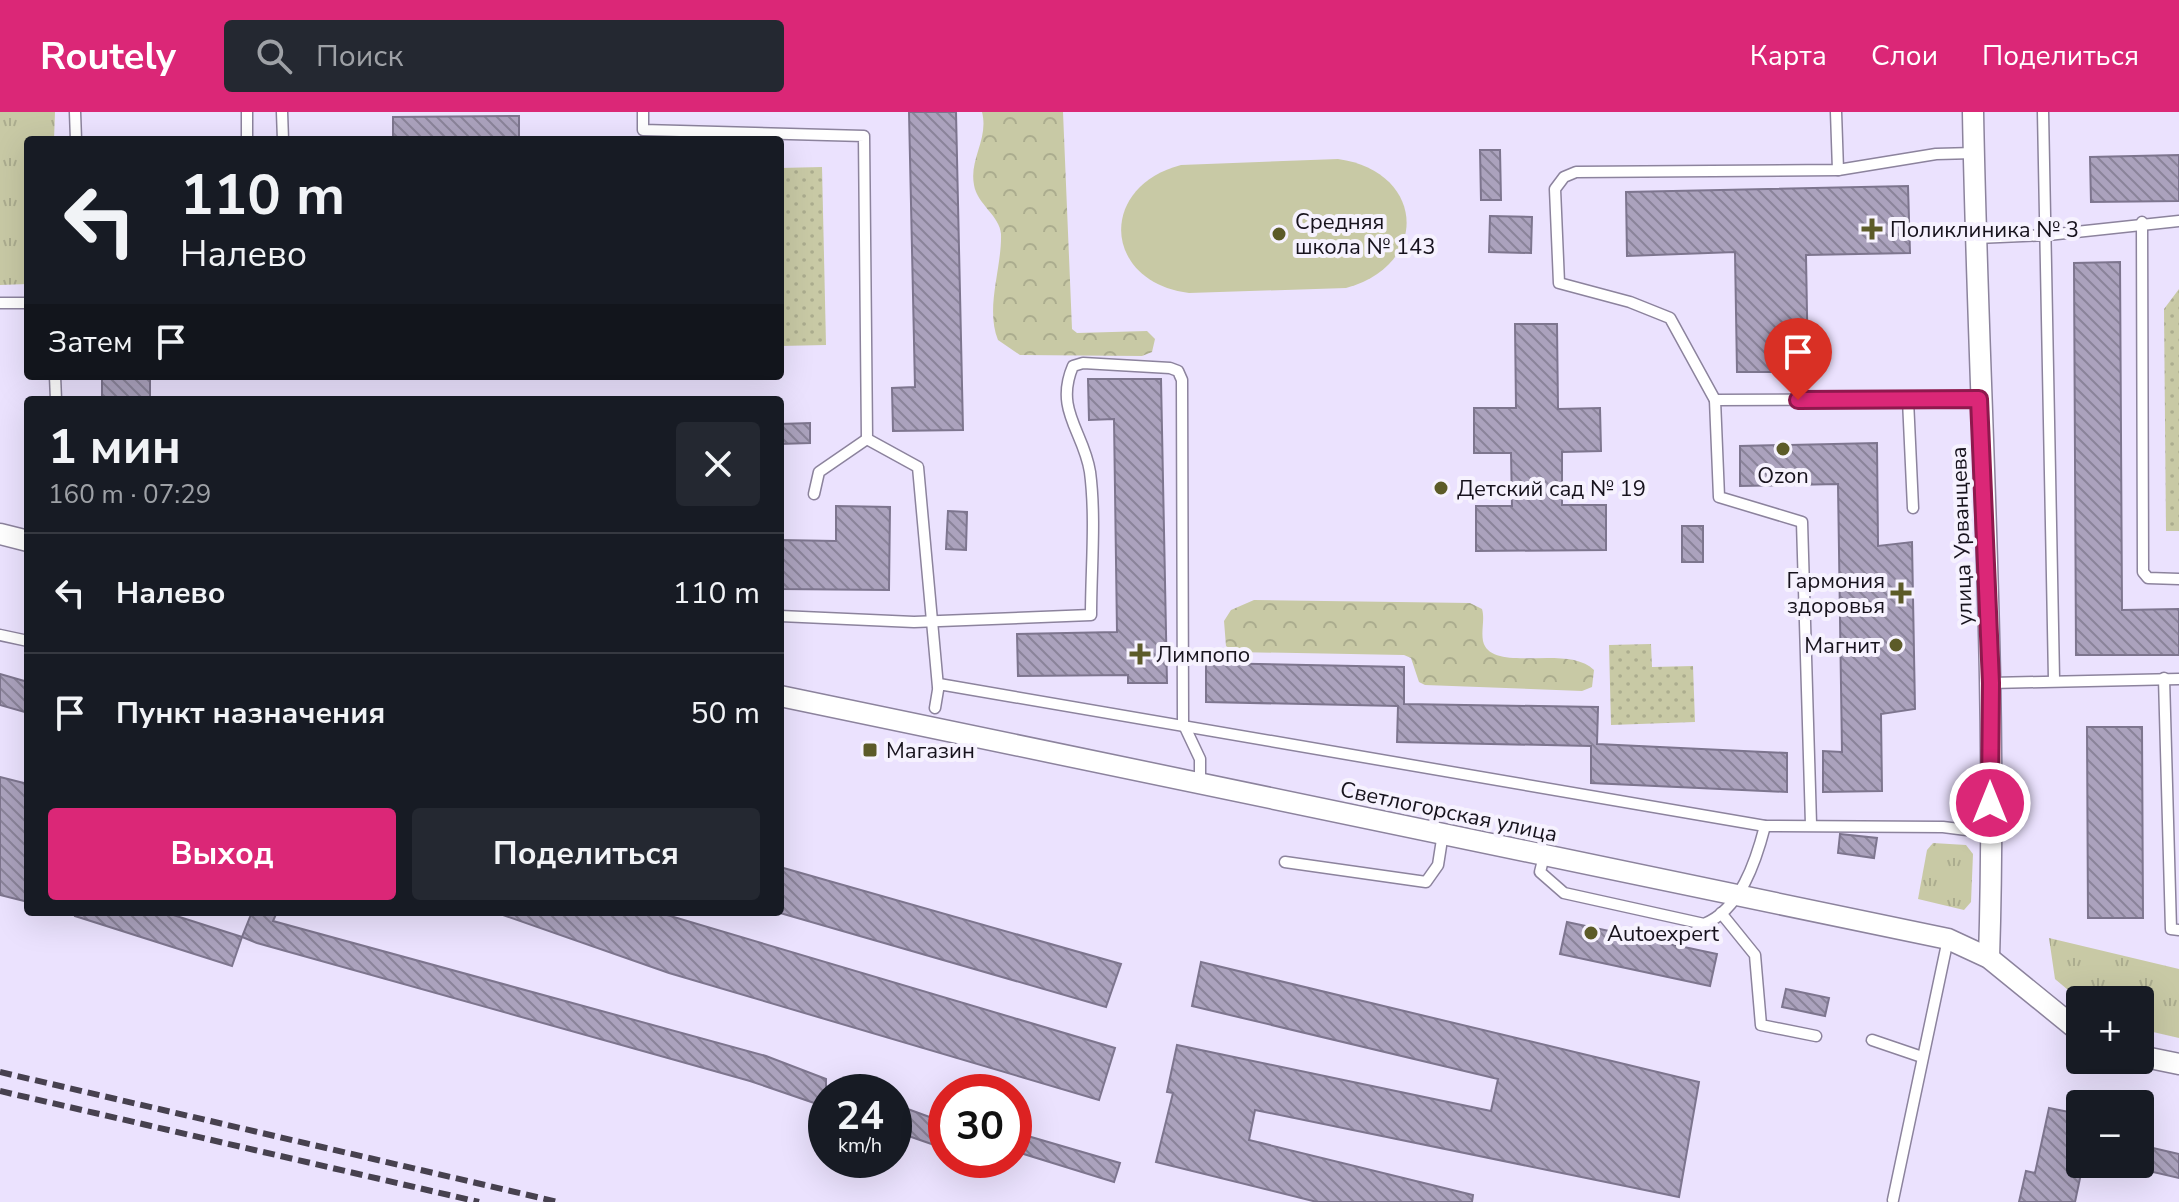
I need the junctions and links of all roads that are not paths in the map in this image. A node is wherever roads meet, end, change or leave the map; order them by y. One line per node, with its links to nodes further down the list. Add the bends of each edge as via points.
1 (75, 112): 8 (lane)
2 (247, 112): 9 (lane)
3 (282, 112): 10 (lane)
4 (643, 112): 22 (lane, via 643,130 864,136)
5 (1836, 112): 12 (lane)
6 (1973, 112): 11 (street, улица Урванцева)
7 (2043, 112): 15 (lane)
8 (76, 136)
9 (247, 136)
10 (283, 136)
11 (1974, 153): 12 (lane); 16 (street, улица Урванцева)
12 (1838, 170): 20 (lane, via 1576,172 1555,189 1559,283 1670,318)
13 (2179, 221): 14 (lane)
14 (2142, 222): 15 (lane); 27 (lane, via 2143,572 2148,578)
15 (2048, 235): 16 (lane); 33 (lane)
16 (1977, 238): 19 (street, улица Урванцева)
17 (0, 303): 18 (lane)
18 (24, 303)
19 (1979, 399): 21 (lane); 35 (street, улица Урванцева)
20 (1715, 400): 21 (lane); 41 (lane, via 1719,497 1802,522)
21 (1908, 400): 24 (lane)
22 (867, 439): 23 (lane, via 819,472); 29 (lane, via 918,467)
23 (814, 494)
24 (1913, 508)
25 (0, 534): 26 (street)
26 (24, 540)
27 (2179, 579)
28 (784, 616): 29 (lane)
29 (934, 621): 36 (lane); 38 (lane, via 1091,615 1090,470 1067,412 1068,376 1073,366 1083,363 1178,371)
30 (0, 635): 31 (lane)
31 (24, 640)
32 (2164, 678): 33 (lane); 34 (lane); 49 (lane, via 2171,929)
33 (2054, 679): 35 (lane)
34 (2179, 679)
35 (1991, 683): 44 (street, улица Урванцева)
36 (939, 684): 38 (lane); 39 (lane)
37 (784, 697): 39 (street, Светлогорская улица)
38 (1183, 723): 40 (lane, via 1200,759); 42 (lane)
39 (930, 727): 40 (street, Светлогорская улица)
40 (1200, 784): 43 (street, Светлогорская улица)
41 (1811, 824): 42 (lane); 44 (lane)
42 (1765, 826): 47 (lane, via 1757,857)
43 (1444, 831): 45 (street, Светлогорская улица); 46 (lane, via 1438,865 1426,882)
44 (1990, 833): 51 (street, улица Урванцева)
45 (1544, 856): 47 (street, Светлогорская улица); 48 (lane, via 1540,872 1564,893 1704,924)
46 (1285, 862)
47 (1736, 896): 48 (lane); 50 (street, Светлогорская улица)
48 (1721, 913): 53 (lane, via 1755,955 1761,1025)
49 (2179, 930)
50 (1948, 939): 51 (street, Светлогорская улица); 55 (lane)
51 (1989, 958): 52 (street, Светлогорская улица)
52 (2066, 1021)
53 (1816, 1036)
54 (1872, 1040): 55 (lane)
55 (1922, 1057): 58 (lane)
56 (2154, 1059): 57 (street)
57 (2179, 1064)
58 (1893, 1200)

